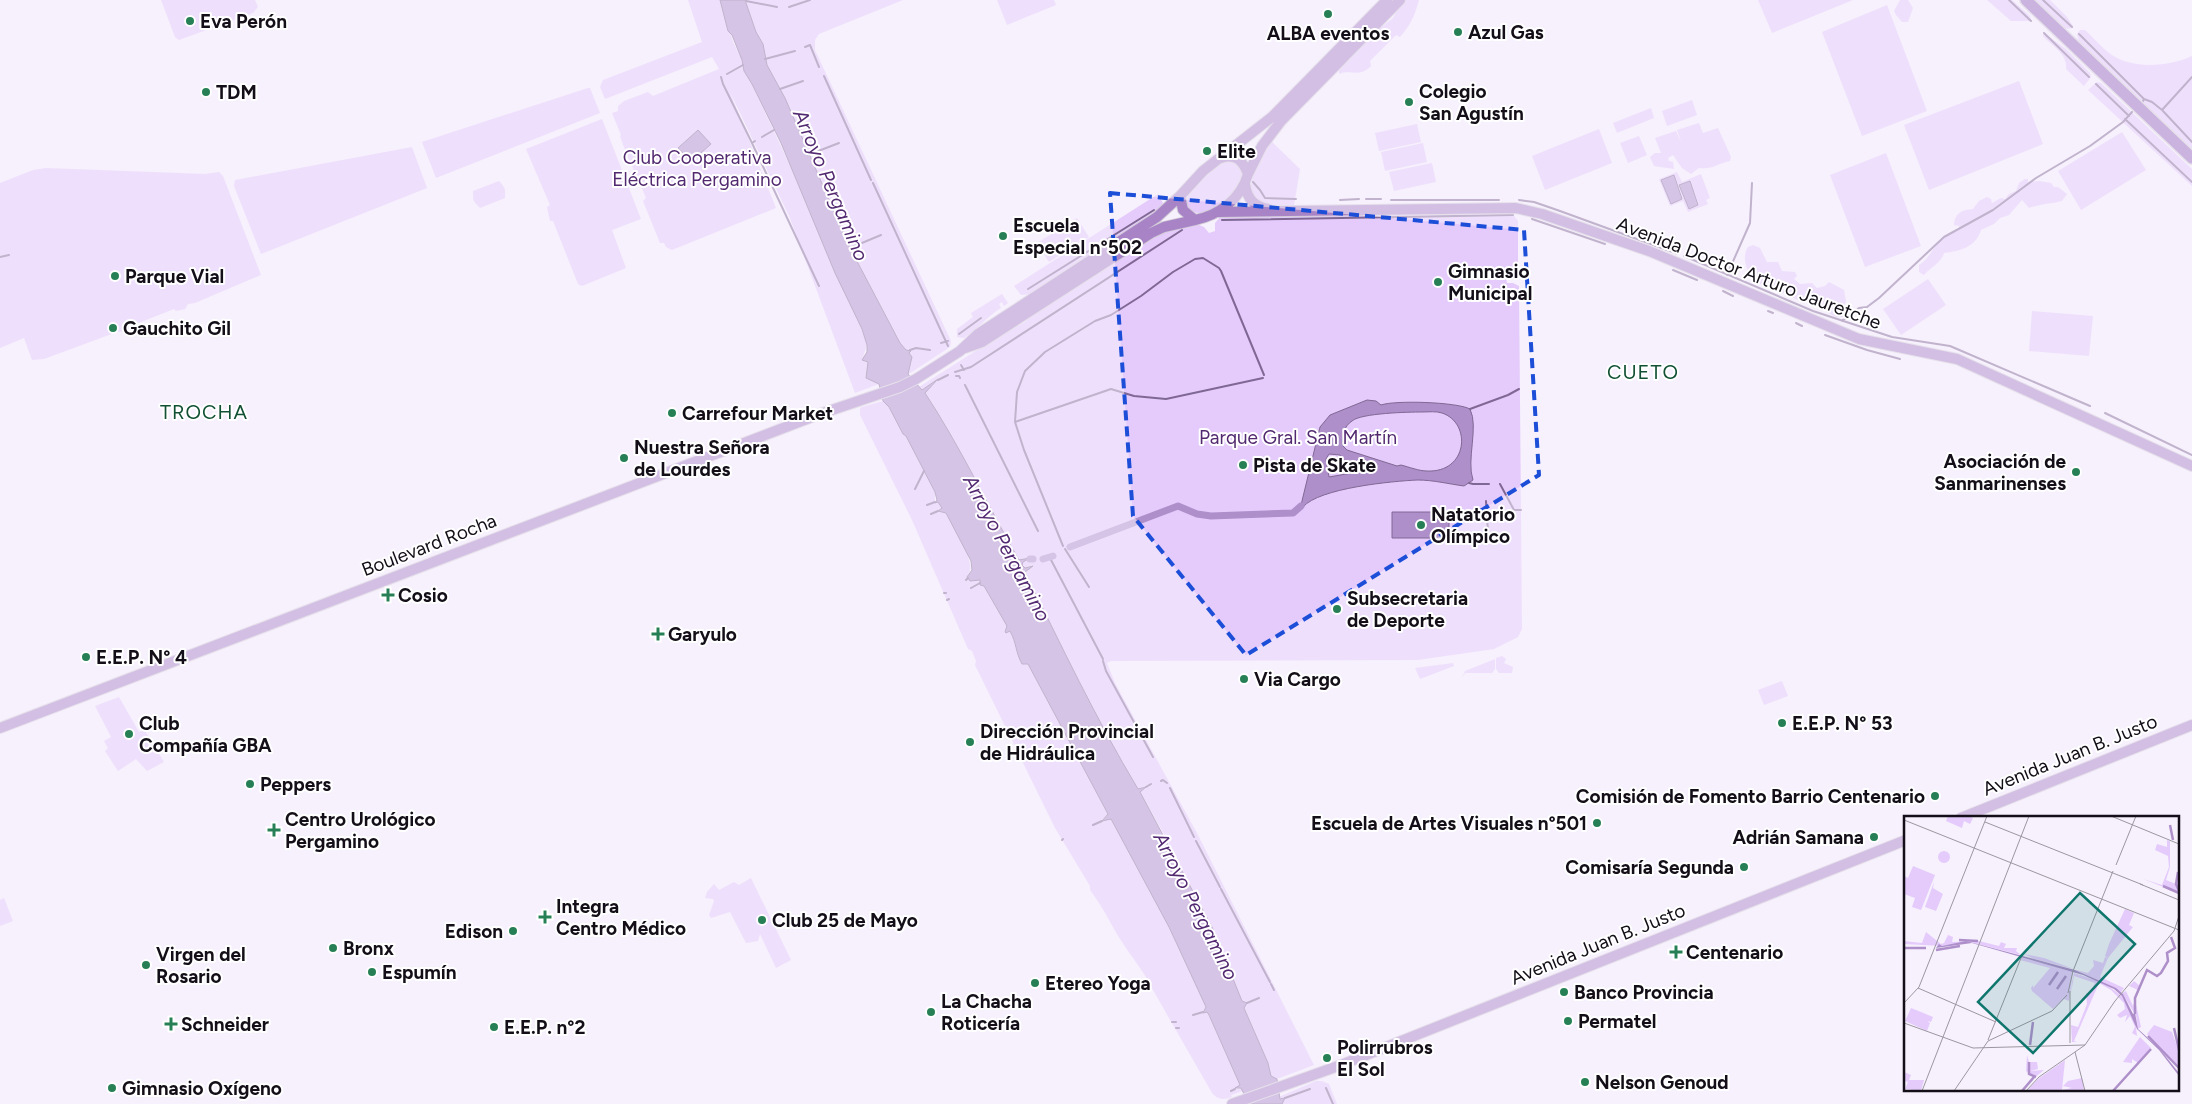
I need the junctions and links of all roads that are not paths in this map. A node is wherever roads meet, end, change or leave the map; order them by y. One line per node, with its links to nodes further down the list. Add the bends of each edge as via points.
1 (1387, 0): 5 (main road, via 1272,117)
2 (1400, 0): 6 (main road, via 1281,120 1262,146)
3 (2026, 0): 4 (main road)
4 (2192, 158)
5 (1215, 161): 6 (main road, Avenida Doctor Arturo Jauretche, via 1233,156 1240,160); 7 (main road)
6 (1247, 179): 8 (main road, Avenida Doctor Arturo Jauretche, via 1249,198 1255,204); 9 (main road)
7 (1180, 196): 10 (main road, via 1183,210); 11 (main road, via 1147,225 978,334)
8 (1274, 211): 9 (main road, Avenida Doctor Arturo Jauretche); 12 (main road, Avenida Doctor Arturo Jauretche, via 1516,208 1542,214 1649,251 1859,339 1957,359)
9 (1218, 212): 10 (main road)
10 (1194, 220): 11 (main road, via 1151,233 982,342)
11 (960, 351): 14 (main road, Boulevard Rocha, via 916,379)
12 (2192, 466)
13 (2192, 725): 15 (main road, Avenida Juan B. Justo)
14 (0, 728)
15 (1966, 816)
16 (1904, 841): 17 (main road, Avenida Juan B. Justo, via 1303,1079)
17 (1232, 1104)

